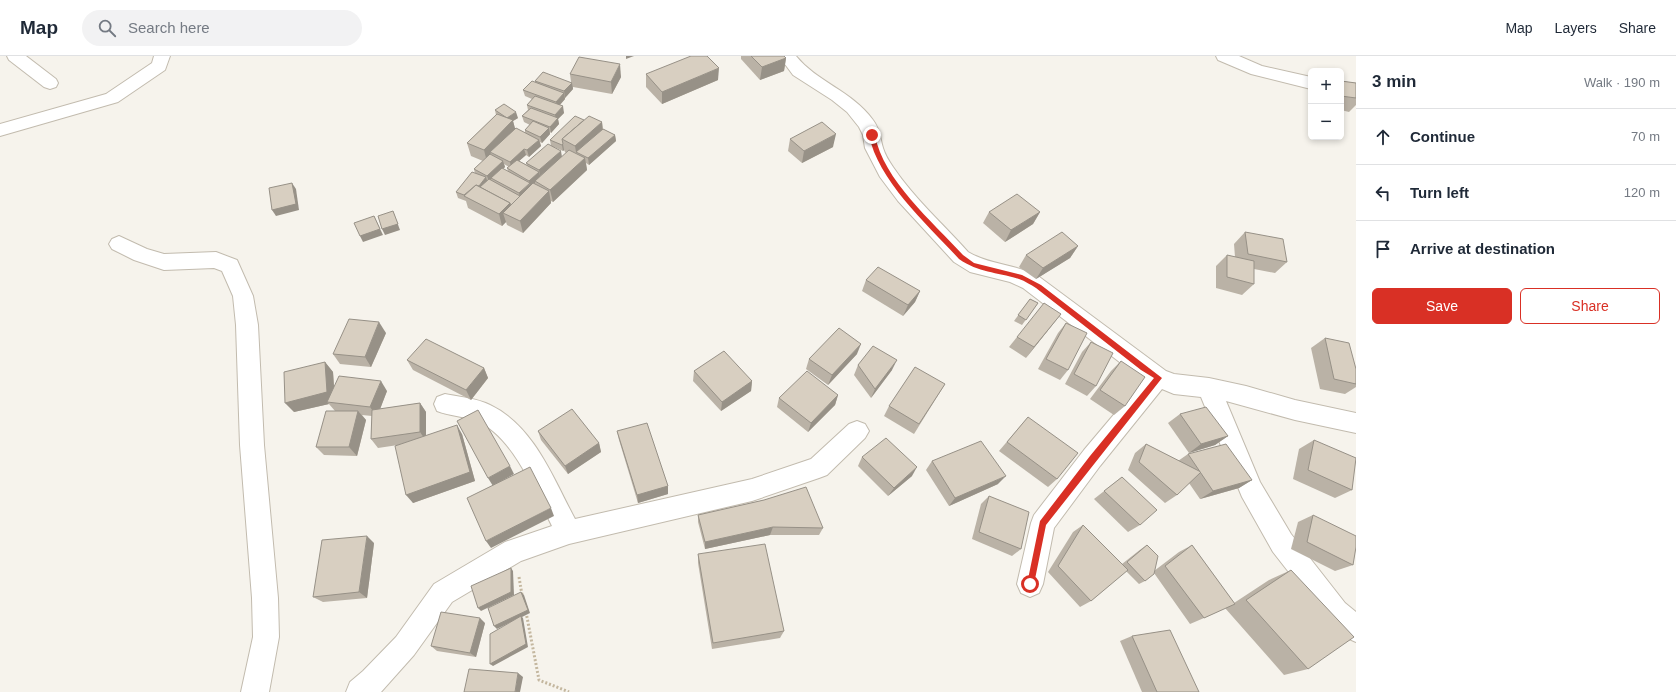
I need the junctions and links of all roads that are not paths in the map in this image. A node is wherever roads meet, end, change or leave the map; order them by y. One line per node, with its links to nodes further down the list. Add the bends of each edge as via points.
1 (15, 56): 6 (street)
2 (162, 56): 7 (street, via 159,66 112,98)
3 (787, 56): 9 (street, via 799,71 838,96 867,124 874,148 887,172 961,257 972,265 1022,278 1038,287)
4 (1224, 56): 5 (street, via 1257,70)
5 (1308, 82)
6 (50, 83)
7 (0, 130)
8 (119, 244): 17 (street, via 141,255 164,262 216,260 230,266 243,296 247,325 252,445 266,598 266,638)
9 (1158, 378): 10 (street, via 1174,384); 15 (street, via 1043,523)
10 (1209, 388): 12 (street); 16 (street, via 1251,489 1282,543 1336,612)
11 (444, 404): 14 (street, via 482,412 507,428 529,457)
12 (1356, 423)
13 (857, 431): 14 (street, via 819,467 752,490)
14 (569, 532): 18 (street, via 514,551 443,593 405,646 373,682)
15 (1030, 584)
16 (1356, 629)
17 (255, 692)
18 (360, 692)

